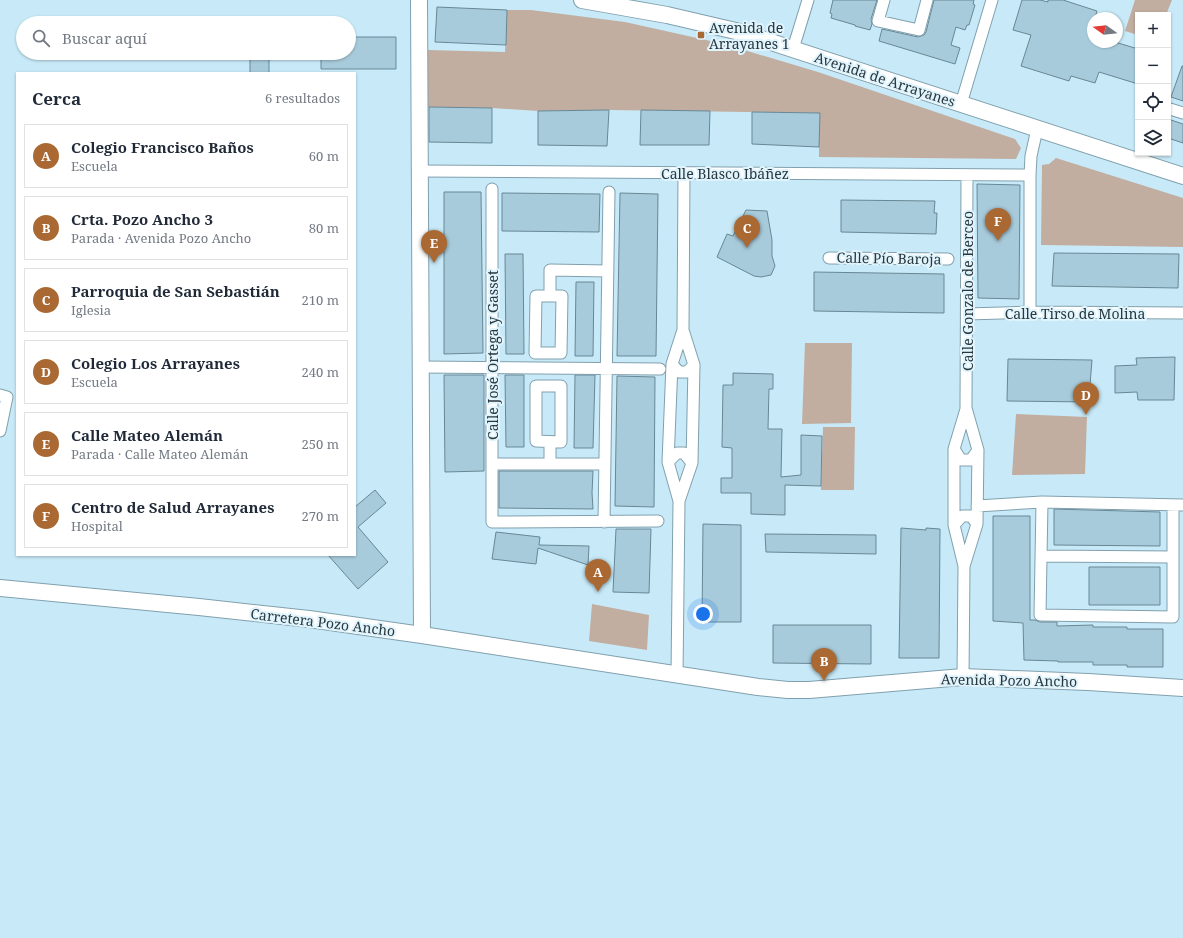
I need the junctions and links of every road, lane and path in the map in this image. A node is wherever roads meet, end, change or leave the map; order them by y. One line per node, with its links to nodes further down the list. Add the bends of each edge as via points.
1 (419, 0): 13 (street)
2 (808, 0): 8 (street)
3 (884, 0): 4 (street, via 878,21 919,30)
4 (927, 0)
5 (992, 0): 9 (street)
6 (590, 1): 7 (street, Avenida de Arrayanes)
7 (630, 4): 8 (street, Avenida de Arrayanes, via 740,32)
8 (793, 49): 9 (street, Avenida de Arrayanes)
9 (961, 104): 12 (street, Avenida de Arrayanes)
10 (1171, 109): 11 (street)
11 (1183, 113)
12 (1037, 129): 16 (street); 17 (street, Avenida de Arrayanes)
13 (419, 171): 14 (street, Calle Blasco Ibáñez); 31 (street)
14 (684, 173): 15 (street, Calle Blasco Ibáñez); 27 (street)
15 (967, 175): 16 (street, Calle Blasco Ibáñez); 26 (street, Calle Gonzalo de Berceo)
16 (1030, 175): 24 (street)
17 (1183, 176)
18 (492, 188): 32 (street, Calle José Ortega y Gasset)
19 (609, 192): 22 (street)
20 (829, 258): 21 (street, Calle Pío Baroja)
21 (948, 259)
22 (608, 271): 23 (street, via 550,270); 34 (street)
23 (550, 296): 28 (street, via 562,296 561,353); 28 (street, via 536,296 535,353)
24 (1030, 312): 25 (street, Calle Tirso de Molina); 26 (street, Calle Tirso de Molina)
25 (1183, 313)
26 (967, 314): 38 (street, Calle Gonzalo de Berceo)
27 (683, 330): 29 (street); 30 (street)
28 (550, 353): 33 (street)
29 (672, 364): 30 (street, via 679,372 687,372); 43 (street)
30 (694, 365): 44 (street)
31 (420, 367): 32 (street); 60 (street)
32 (492, 367): 33 (street); 45 (street, Calle José Ortega y Gasset)
33 (550, 368): 34 (street); 36 (street)
34 (607, 369): 35 (street); 47 (street)
35 (660, 369)
36 (550, 386): 40 (street, via 561,386 561,442); 40 (street, via 536,386 536,442)
37 (3, 396): 39 (street)
38 (966, 408): 41 (street, Calle Gonzalo de Berceo); 42 (street, Calle Gonzalo de Berceo)
39 (0, 431)
40 (550, 442): 46 (street)
41 (954, 449): 42 (street, via 961,460 971,460); 55 (street, Calle Gonzalo de Berceo)
42 (978, 450): 51 (street, Calle Gonzalo de Berceo)
43 (668, 462): 44 (street, via 677,452 684,453); 48 (street)
44 (692, 463): 48 (street)
45 (492, 464): 46 (street); 53 (street, Calle José Ortega y Gasset, via 492,522)
46 (550, 464): 47 (street)
47 (605, 464): 53 (street)
48 (679, 501): 62 (street)
49 (1042, 502): 50 (street); 51 (street); 56 (street)
50 (1178, 505): 57 (street)
51 (977, 506): 54 (street, Calle Gonzalo de Berceo)
52 (658, 521): 53 (street)
53 (604, 522)
54 (977, 524): 55 (street, via 972,516 962,516); 58 (street, Calle Gonzalo de Berceo)
55 (954, 525): 58 (street, Calle Gonzalo de Berceo)
56 (1041, 556): 57 (street); 57 (street, via 1040,615 1173,617)
57 (1173, 557)
58 (964, 566): 63 (street, Calle Gonzalo de Berceo)
59 (0, 588): 60 (street, Carretera Pozo Ancho, via 309,619)
60 (422, 635): 61 (street, Carretera Pozo Ancho)
61 (644, 670): 62 (street, Avenida Pozo Ancho)
62 (677, 675): 63 (street, Avenida Pozo Ancho, via 788,690)
63 (962, 677): 64 (street, Avenida Pozo Ancho)
64 (1183, 688)

